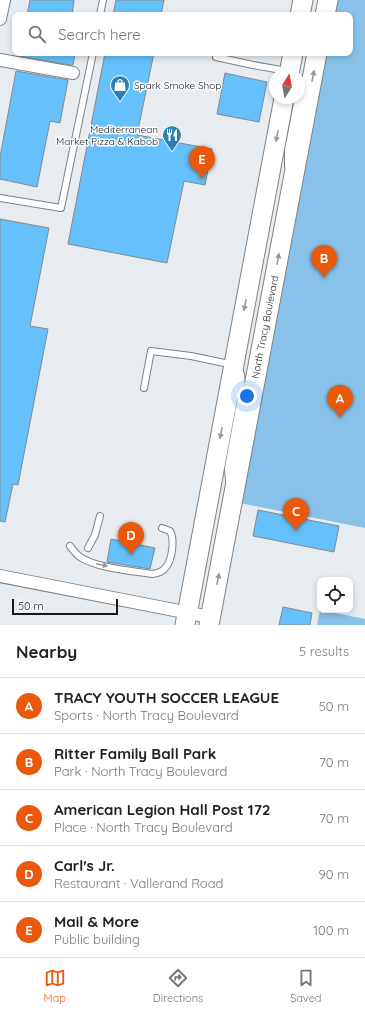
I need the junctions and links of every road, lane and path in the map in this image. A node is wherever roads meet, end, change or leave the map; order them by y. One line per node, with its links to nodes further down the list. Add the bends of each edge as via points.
1 (4, 0): 8 (street)
2 (103, 0): 5 (lane)
3 (303, 0): 6 (main road)
4 (328, 0): 7 (main road)
5 (101, 12)
6 (301, 12)
7 (326, 12)
8 (0, 18)
9 (92, 56): 18 (lane, via 61,208)
10 (317, 56): 17 (main road, North Tracy Boulevard, one-way to 10)
11 (216, 57): 13 (lane, via 253,65)
12 (0, 60): 14 (street)
13 (291, 68)
14 (73, 73)
15 (283, 104): 19 (main road, one-way to 19)
16 (297, 104): 17 (lane, via 288,154)
17 (290, 195): 21 (main road, North Tracy Boulevard, one-way to 17)
18 (0, 198)
19 (234, 364): 20 (lane, via 151,351); 21 (lane, via 239,369 242,391 228,468); 27 (main road, one-way to 27)
20 (144, 388)
21 (232, 502): 28 (main road, North Tracy Boulevard, one-way to 21)
22 (100, 516): 25 (lane)
23 (162, 528): 24 (lane, one-way to 23, via 81,558 91,562 152,574 160,573 170,562 174,538 170,531)
24 (70, 546)
25 (88, 548)
26 (0, 576): 27 (street)
27 (186, 619): 28 (street)
28 (210, 621)

